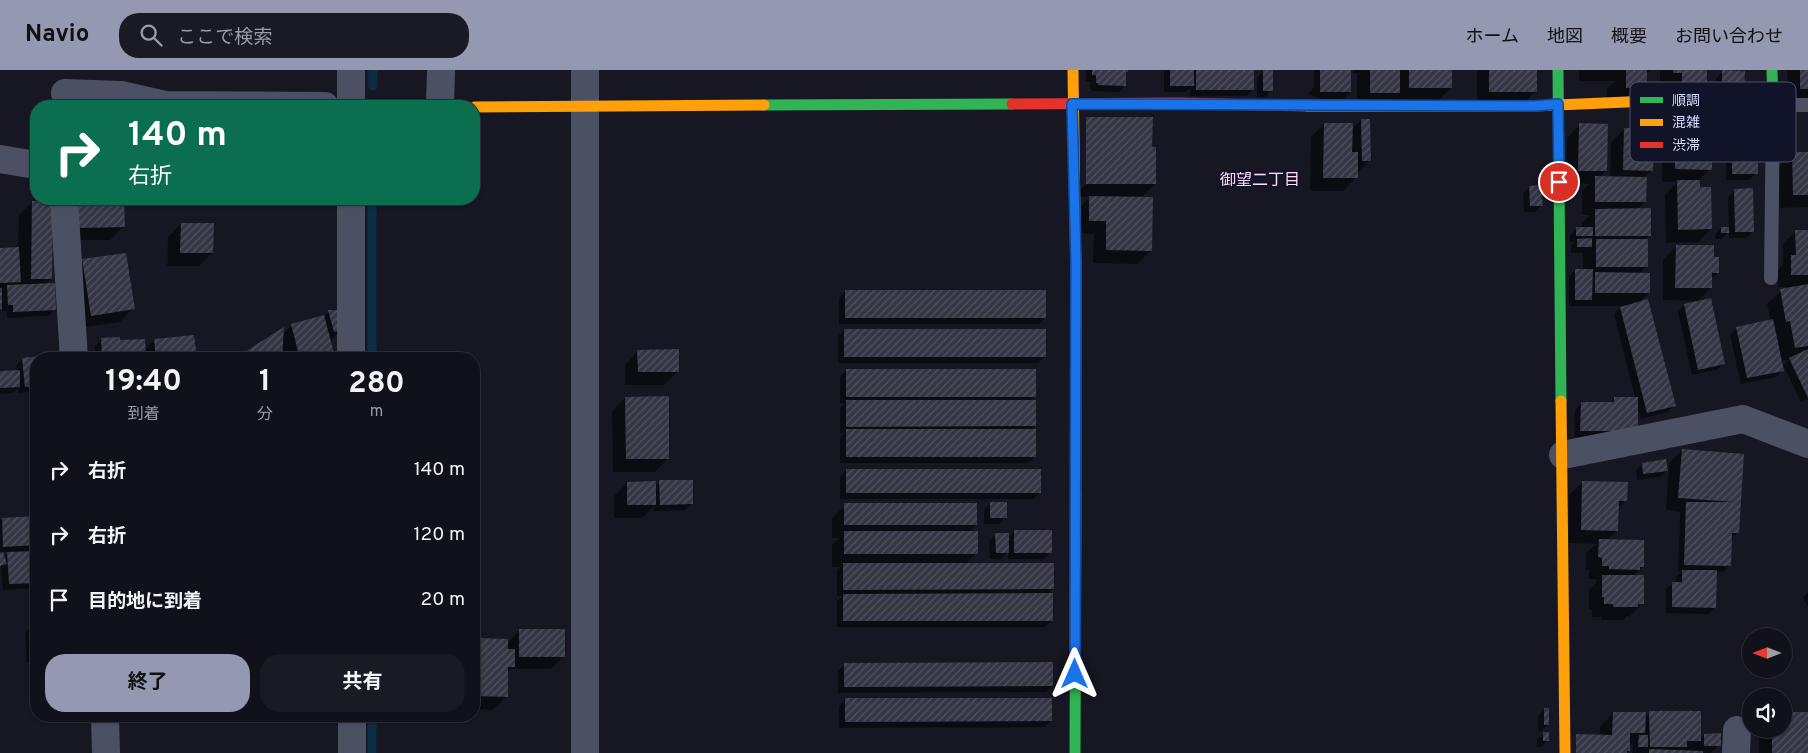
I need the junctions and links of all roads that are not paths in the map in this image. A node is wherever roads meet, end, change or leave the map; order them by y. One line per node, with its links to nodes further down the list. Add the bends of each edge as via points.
1 (351, 70): 8 (street)
2 (441, 70): 9 (street)
3 (585, 70): 13 (street)
4 (1073, 70): 11 (street)
5 (1558, 70): 12 (street)
6 (65, 90): 7 (street)
7 (143, 100)
8 (351, 100)
9 (440, 100)
10 (1630, 102): 12 (street)
11 (1072, 104): 12 (street); 13 (street); 30 (street, via 1076,262)
12 (1558, 104): 24 (street)
13 (585, 106): 14 (street); 29 (street)
14 (480, 107)
15 (0, 159): 17 (street)
16 (1772, 162): 20 (lane)
17 (30, 163)
18 (64, 205): 21 (street)
19 (351, 205): 22 (street)
20 (1771, 278)
21 (74, 352)
22 (351, 352)
23 (1808, 444): 24 (street, via 1743,419)
24 (1563, 455): 31 (street)
25 (105, 722): 27 (street)
26 (352, 722): 28 (street)
27 (106, 753)
28 (352, 753)
29 (585, 753)
30 (1075, 753)
31 (1565, 753)

